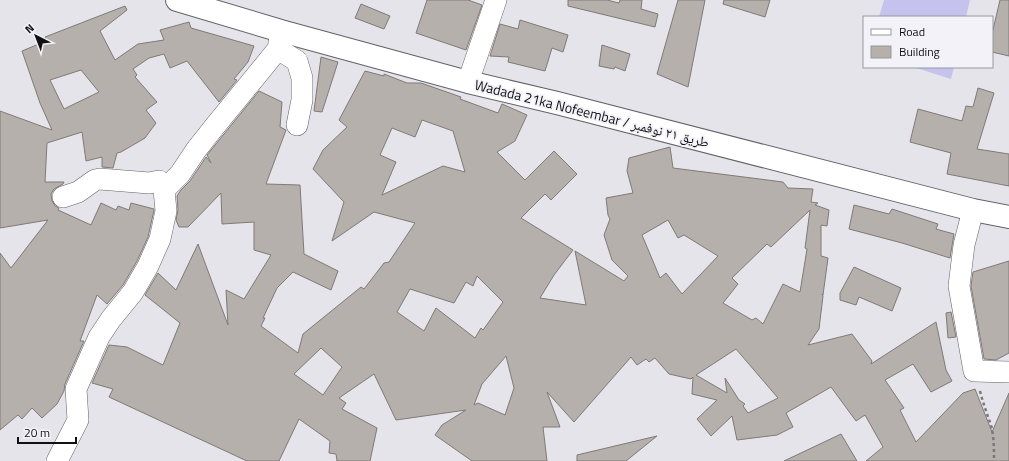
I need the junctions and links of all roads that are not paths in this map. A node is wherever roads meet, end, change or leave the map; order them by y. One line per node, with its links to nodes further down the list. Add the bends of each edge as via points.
1 (177, 0): 3 (street, Wadada 21ka Nofeembar / طريق ٢١ نوفمبر)
2 (496, 0): 4 (street)
3 (279, 40): 4 (street, Wadada 21ka Nofeembar / طريق ٢١ نوفمبر); 5 (street, via 297,61 302,78 302,100); 6 (street, via 180,174)
4 (468, 82): 8 (street, Wadada 21ka Nofeembar / طريق ٢١ نوفمبر)
5 (297, 125)
6 (164, 190): 7 (street, via 159,181 149,184 100,179 78,192); 11 (street, via 166,211 160,239 133,292 99,337 76,389 78,420)
7 (63, 197)
8 (972, 210): 9 (street, Wadada 21ka Nofeembar / طريق ٢١ نوفمبر); 10 (street, via 964,245 960,286 974,371)
9 (1009, 217)
10 (1009, 372)
11 (57, 461)

